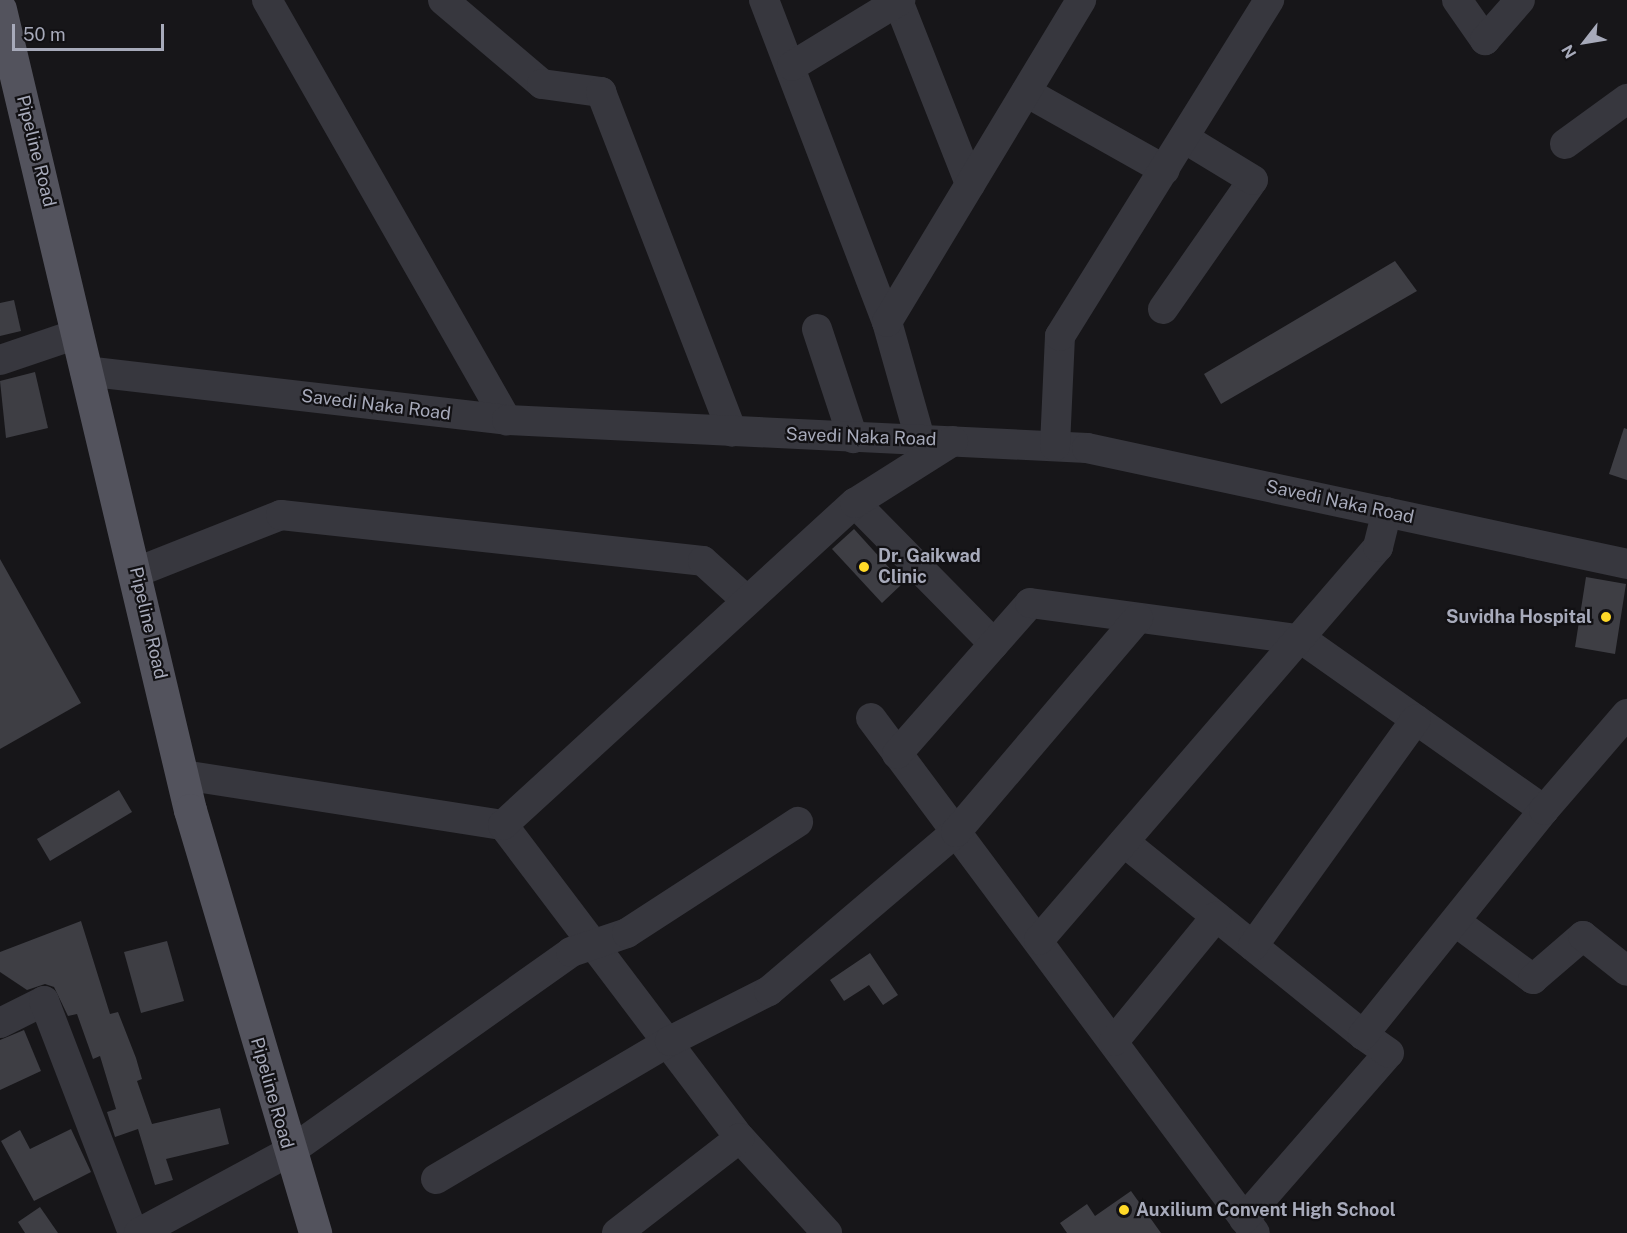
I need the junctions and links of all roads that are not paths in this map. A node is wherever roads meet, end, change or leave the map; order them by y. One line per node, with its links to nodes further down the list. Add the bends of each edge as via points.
1 (267, 0): 23 (street)
2 (443, 0): 24 (street, via 542,84 601,92)
3 (764, 0): 10 (street)
4 (1081, 0): 11 (street)
5 (1269, 0): 13 (street)
6 (1457, 0): 7 (street, via 1485,40)
7 (1520, 0)
8 (899, 1): 10 (street); 16 (street)
9 (0, 9): 20 (main road, Pipeline Road)
10 (792, 66): 18 (street)
11 (1026, 92): 15 (street); 16 (street)
12 (1624, 109): 14 (street)
13 (1184, 138): 15 (street); 17 (street, via 1253,180)
14 (1565, 144)
15 (1165, 170): 28 (street, via 1060,336)
16 (970, 184): 18 (street)
17 (1163, 309)
18 (887, 321): 27 (street)
19 (817, 329): 25 (street)
20 (77, 334): 21 (street); 22 (main road, Pipeline Road)
21 (0, 360)
22 (85, 371): 23 (street, Savedi Naka Road); 32 (main road, Pipeline Road)
23 (507, 420): 24 (street, Savedi Naka Road)
24 (732, 432): 25 (street, Savedi Naka Road)
25 (853, 438): 27 (street, Savedi Naka Road)
26 (955, 439): 27 (street, Savedi Naka Road); 28 (street, Savedi Naka Road); 29 (street)
27 (921, 442)
28 (1055, 446): 30 (street, Savedi Naka Road, via 1087,447)
29 (855, 503): 33 (street); 36 (street)
30 (1387, 512): 31 (street, Savedi Naka Road); 35 (street, via 1378,547)
31 (1627, 564)
32 (137, 572): 33 (street, via 281,515 703,561); 41 (main road, Pipeline Road)
33 (746, 600): 44 (street)
34 (1138, 618): 35 (street); 36 (street, via 1030,603); 45 (street)
35 (1303, 640): 39 (street); 46 (street)
36 (994, 644): 40 (street)
37 (1627, 714): 42 (street)
38 (871, 718): 40 (street)
39 (1416, 719): 42 (street); 51 (street)
40 (897, 754): 45 (street)
41 (183, 775): 44 (street); 58 (main road, Pipeline Road)
42 (1544, 810): 48 (street)
43 (798, 822): 50 (street, via 627,933)
44 (503, 825): 50 (street)
45 (956, 832): 49 (street); 55 (street, via 769,991)
46 (1124, 842): 47 (street); 49 (street)
47 (1216, 917): 51 (street); 56 (street)
48 (1456, 922): 52 (street, via 1533,979 1583,936); 54 (street)
49 (1039, 940): 56 (street)
50 (597, 945): 55 (street); 58 (street, via 571,952)
51 (1253, 946): 54 (street)
52 (1627, 971)
53 (0, 1023): 61 (street, via 44,1001)
54 (1363, 1035): 60 (street, via 1389,1053)
55 (670, 1041): 57 (street); 59 (street)
56 (1114, 1041): 60 (street)
57 (740, 1138): 64 (street); 65 (street)
58 (289, 1152): 62 (street); 63 (main road, Pipeline Road)
59 (436, 1179)
60 (1249, 1226)
61 (133, 1233)
62 (139, 1233)
63 (315, 1233)
64 (616, 1233)
65 (826, 1233)

